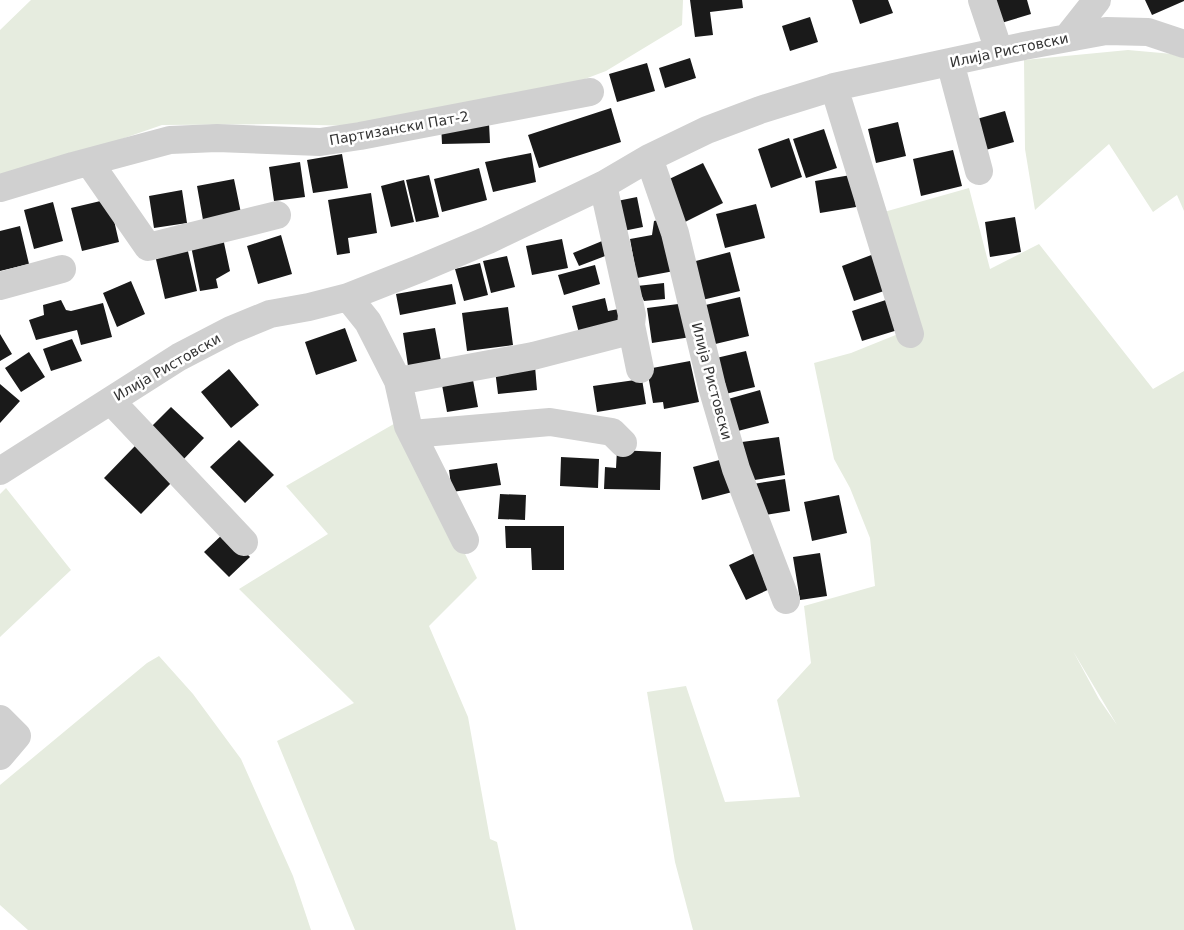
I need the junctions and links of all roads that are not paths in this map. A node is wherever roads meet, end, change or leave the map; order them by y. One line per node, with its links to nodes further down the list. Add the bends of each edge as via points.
1 (982, 0): 5 (street)
2 (1097, 0): 3 (street)
3 (1067, 38): 4 (street, Илија Ристовски, via 1106,31 1148,32); 5 (street, Илија Ристовски)
4 (1184, 44)
5 (999, 51): 6 (street, Илија Ристовски)
6 (950, 62): 7 (street, Илија Ристовски); 11 (street)
7 (834, 87): 9 (street, Илија Ристовски, via 760,110); 19 (street)
8 (590, 92): 10 (street, Партизански Пат-2, via 320,142 217,138 170,140)
9 (649, 158): 12 (street, Илија Ристовски); 28 (street, Илија Ристовски, via 675,233 712,387 736,469)
10 (89, 162): 13 (street, Партизански Пат-2); 14 (street, via 148,247)
11 (979, 170)
12 (603, 185): 17 (street, Илија Ристовски, via 488,240); 18 (street, via 632,315)
13 (0, 188)
14 (277, 215)
15 (62, 269): 16 (street)
16 (0, 286)
17 (348, 297): 21 (street, via 368,322); 22 (street, Илија Ристовски, via 270,314 232,330 179,357)
18 (631, 325): 20 (street); 21 (street, via 626,332 533,356)
19 (910, 334)
20 (640, 369)
21 (398, 381): 23 (street)
22 (110, 400): 25 (street, Илија Ристовски); 27 (street)
23 (412, 434): 24 (street, via 550,422 612,432); 26 (street)
24 (623, 443)
25 (0, 471)
26 (465, 540)
27 (244, 542)
28 (786, 600)
29 (0, 719): 30 (street, via 18,736)
30 (0, 756)

